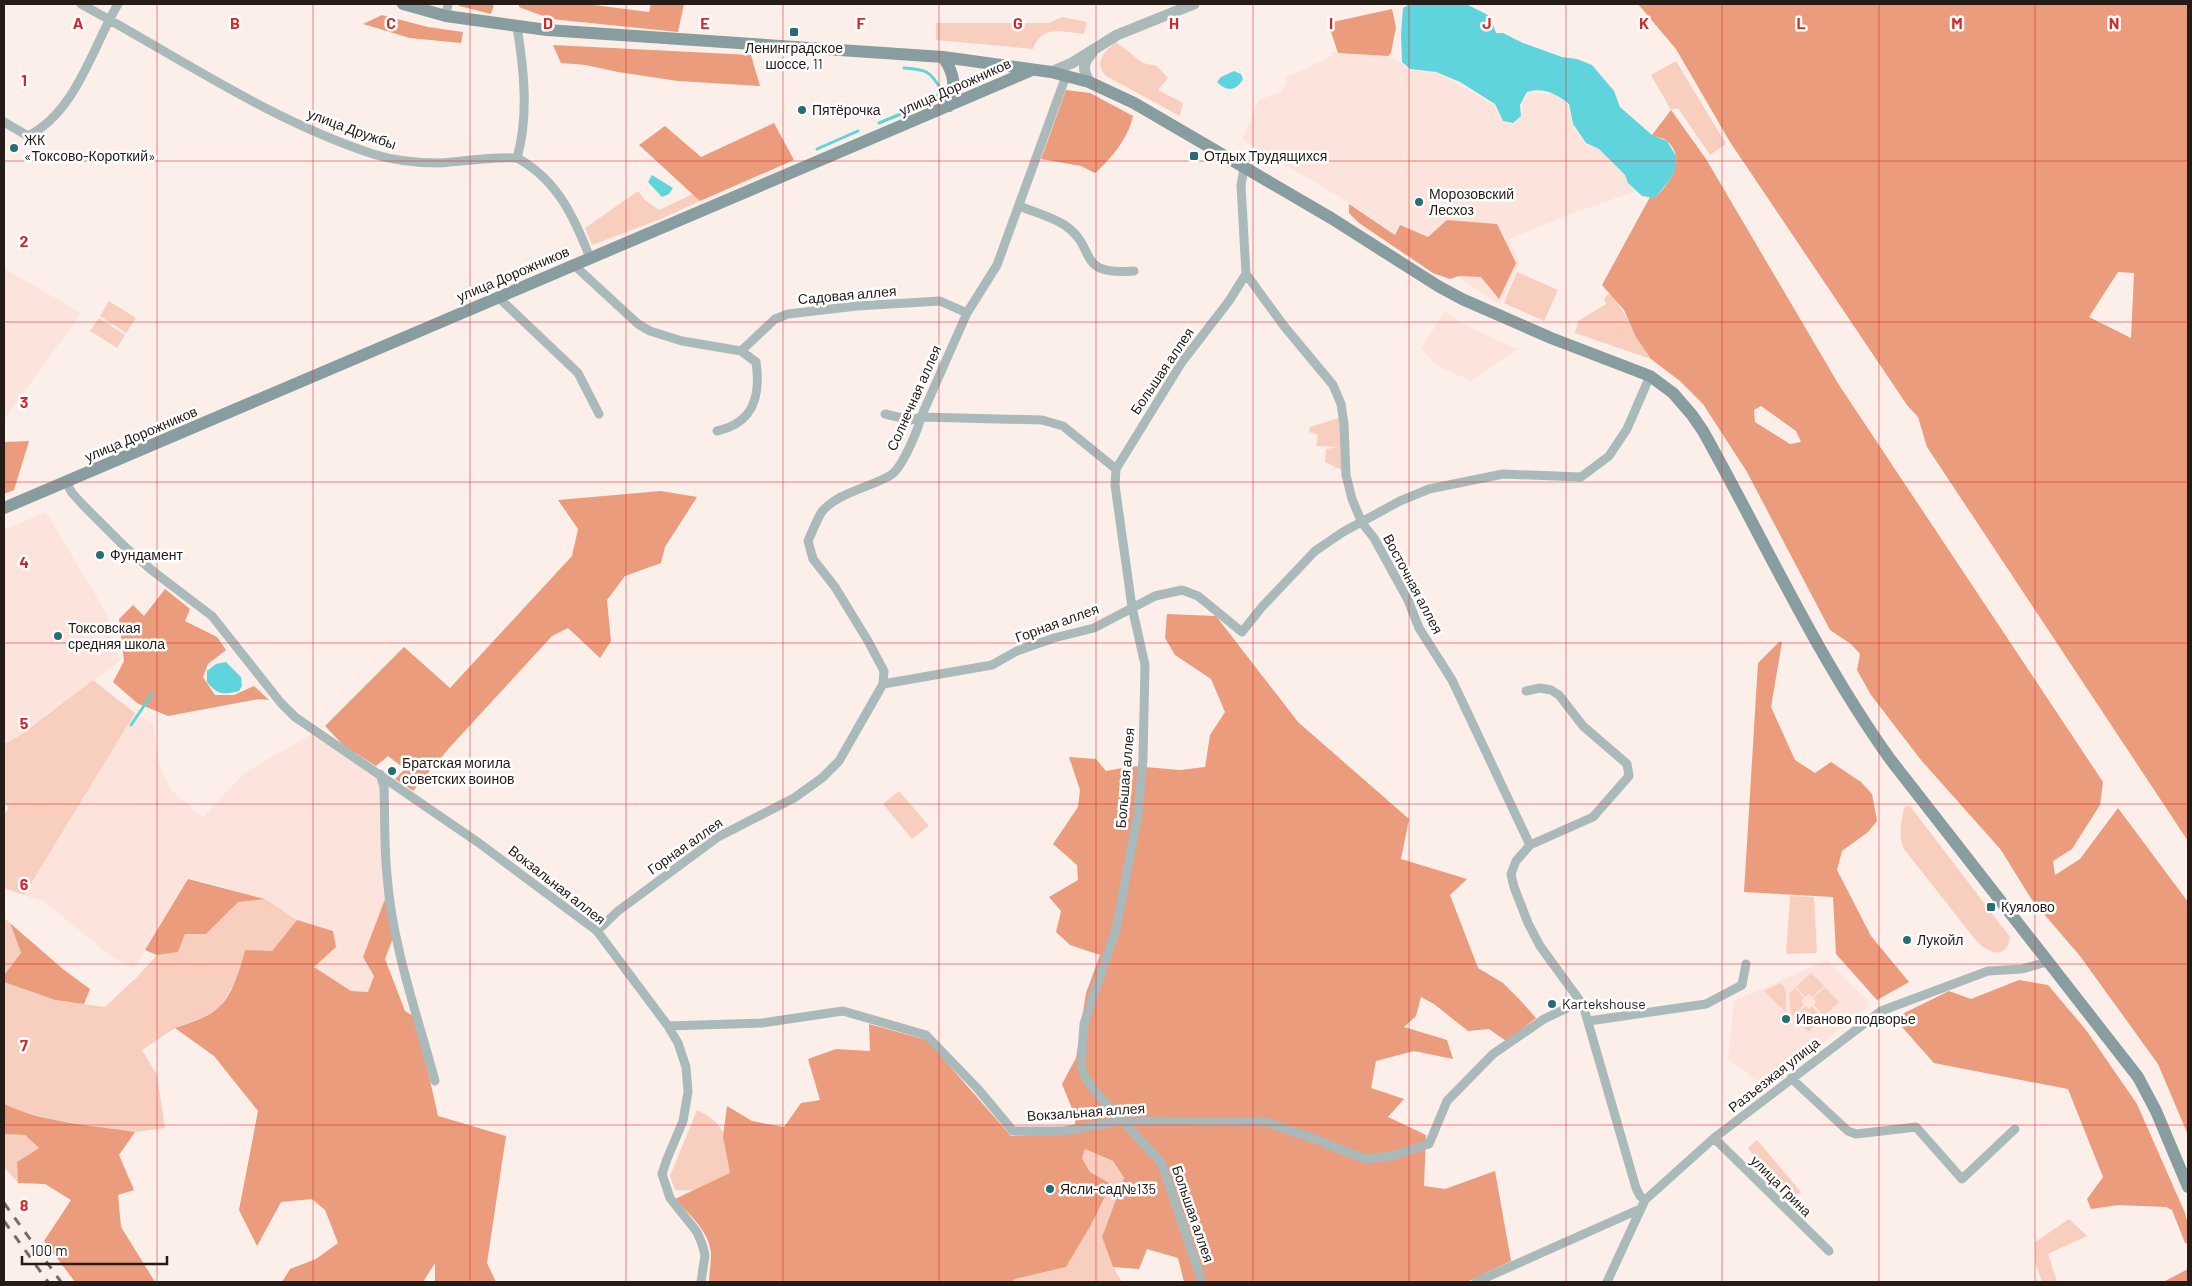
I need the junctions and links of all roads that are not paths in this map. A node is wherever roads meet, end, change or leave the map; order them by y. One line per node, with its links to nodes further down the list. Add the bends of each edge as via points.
1 (81, 4): 6 (street, улица Дружбы)
2 (118, 4): 6 (street)
3 (403, 4): 5 (main road)
4 (1194, 4): 8 (street, via 1117,36)
5 (447, 10): 7 (main road)
6 (109, 19): 15 (street, via 71,96 56,117 28,136); 16 (street, улица Дружбы, via 278,115 312,132 375,155 421,163)
7 (518, 27): 9 (main road); 16 (street, via 524,123)
8 (1095, 50): 11 (street); 13 (street, via 1085,60 1083,69)
9 (943, 57): 10 (main road); 14 (main road, via 954,80)
10 (1034, 70): 11 (main road); 14 (main road, улица Дорожников)
11 (1051, 72): 12 (main road)
12 (1066, 76): 13 (main road); 18 (street, Солнечная аллея)
13 (1089, 82): 17 (main road, via 1134,103)
14 (949, 106): 19 (main road, улица Дорожников)
15 (4, 122)
16 (517, 158): 19 (street, via 558,192 573,216)
17 (1244, 168): 22 (street, via 1241,185); 26 (main road, via 1438,286 1542,334)
18 (1019, 206): 21 (street, via 1065,226 1077,236 1091,263 1112,273); 24 (street, Солнечная аллея, via 998,265)
19 (590, 258): 20 (main road, улица Дорожников)
20 (574, 264): 23 (main road, улица Дорожников); 25 (street, via 638,324 650,331 682,341)
21 (1134, 271)
22 (1246, 274): 31 (street, Большая аллея, via 1182,362); 34 (street, Восточная аллея, via 1333,385 1341,404 1344,424 1346,474)
23 (498, 297): 27 (street, via 578,373); 32 (main road, улица Дорожников)
24 (967, 313): 25 (street, Садовая аллея, via 940,300 788,314 775,319); 29 (street, Солнечная аллея)
25 (741, 350): 30 (street, via 756,362 759,382 755,403 739,423)
26 (1650, 376): 34 (street, Горная аллея, via 1628,429 1609,456 1581,477 1502,474 1471,479 1429,489); 41 (main road, via 1672,393 1702,431 1827,662 1865,725)
27 (599, 414)
28 (885, 414): 29 (street, via 911,420)
29 (922, 417): 31 (street, via 1042,420 1063,426); 36 (street, Солнечная аллея, via 917,433 893,474 846,494 822,512 808,541 813,558 836,588 884,671)
30 (717, 432)
31 (1116, 469): 35 (street, Большая аллея, via 1115,486)
32 (66, 482): 33 (main road, улица Дорожников); 38 (street, Вокзальная аллея, via 72,493 126,548 212,616 295,717)
33 (4, 508)
34 (1362, 523): 35 (street, Горная аллея, via 1315,551 1260,608 1242,632 1198,596 1182,590 1155,596); 39 (street, Восточная аллея, via 1374,538 1408,600 1419,628 1452,680)
35 (1132, 606): 36 (street, Горная аллея, via 1094,628 1054,638 992,666); 48 (street, Большая аллея, via 1145,665 1138,814 1116,929 1084,1024 1081,1066 1086,1079)
36 (884, 684): 40 (street, Горная аллея, via 839,761 822,778 794,798 718,837 618,911)
37 (1526, 691): 39 (street, via 1540,688 1559,695 1583,726 1627,764 1629,776 1593,818)
38 (380, 774): 40 (street, Вокзальная аллея); 47 (street, via 384,787 387,876 393,915)
39 (1530, 845): 43 (street, via 1516,861 1511,874 1514,887 1540,946)
40 (597, 931): 45 (street, Вокзальная аллея)
41 (2047, 962): 46 (street, Разъезжая улица, via 1988,971 1883,1010); 51 (main road, via 2138,1077)
42 (1746, 964): 44 (street, via 1742,984 1706,1004)
43 (1580, 1002): 44 (street); 48 (street, Вокзальная аллея, via 1544,1019 1493,1054 1447,1100 1429,1144 1392,1156 1366,1159 1265,1122)
44 (1589, 1021): 52 (street, via 1636,1188)
45 (668, 1026): 48 (street, Вокзальная аллея, via 762,1023 843,1011 926,1035 1013,1131 1064,1131); 55 (street, via 686,1067 688,1092 683,1121 662,1174 670,1198 697,1232 702,1244 705,1255)
46 (1791, 1078): 49 (street, via 1848,1131 1856,1134 1916,1127 1962,1179); 50 (street, Разъезжая улица)
47 (436, 1081)
48 (1122, 1121): 56 (street, Большая аллея, via 1152,1151 1165,1172)
49 (2015, 1129)
50 (1714, 1138): 52 (street, Разъезжая улица); 54 (street, улица Грина)
51 (2188, 1187)
52 (1645, 1200): 53 (street, Разъезжая улица)
53 (1640, 1209): 57 (street); 58 (street, Разъезжая улица)
54 (1829, 1251)
55 (701, 1282)
56 (1202, 1282)
57 (1476, 1282)
58 (1607, 1282)

